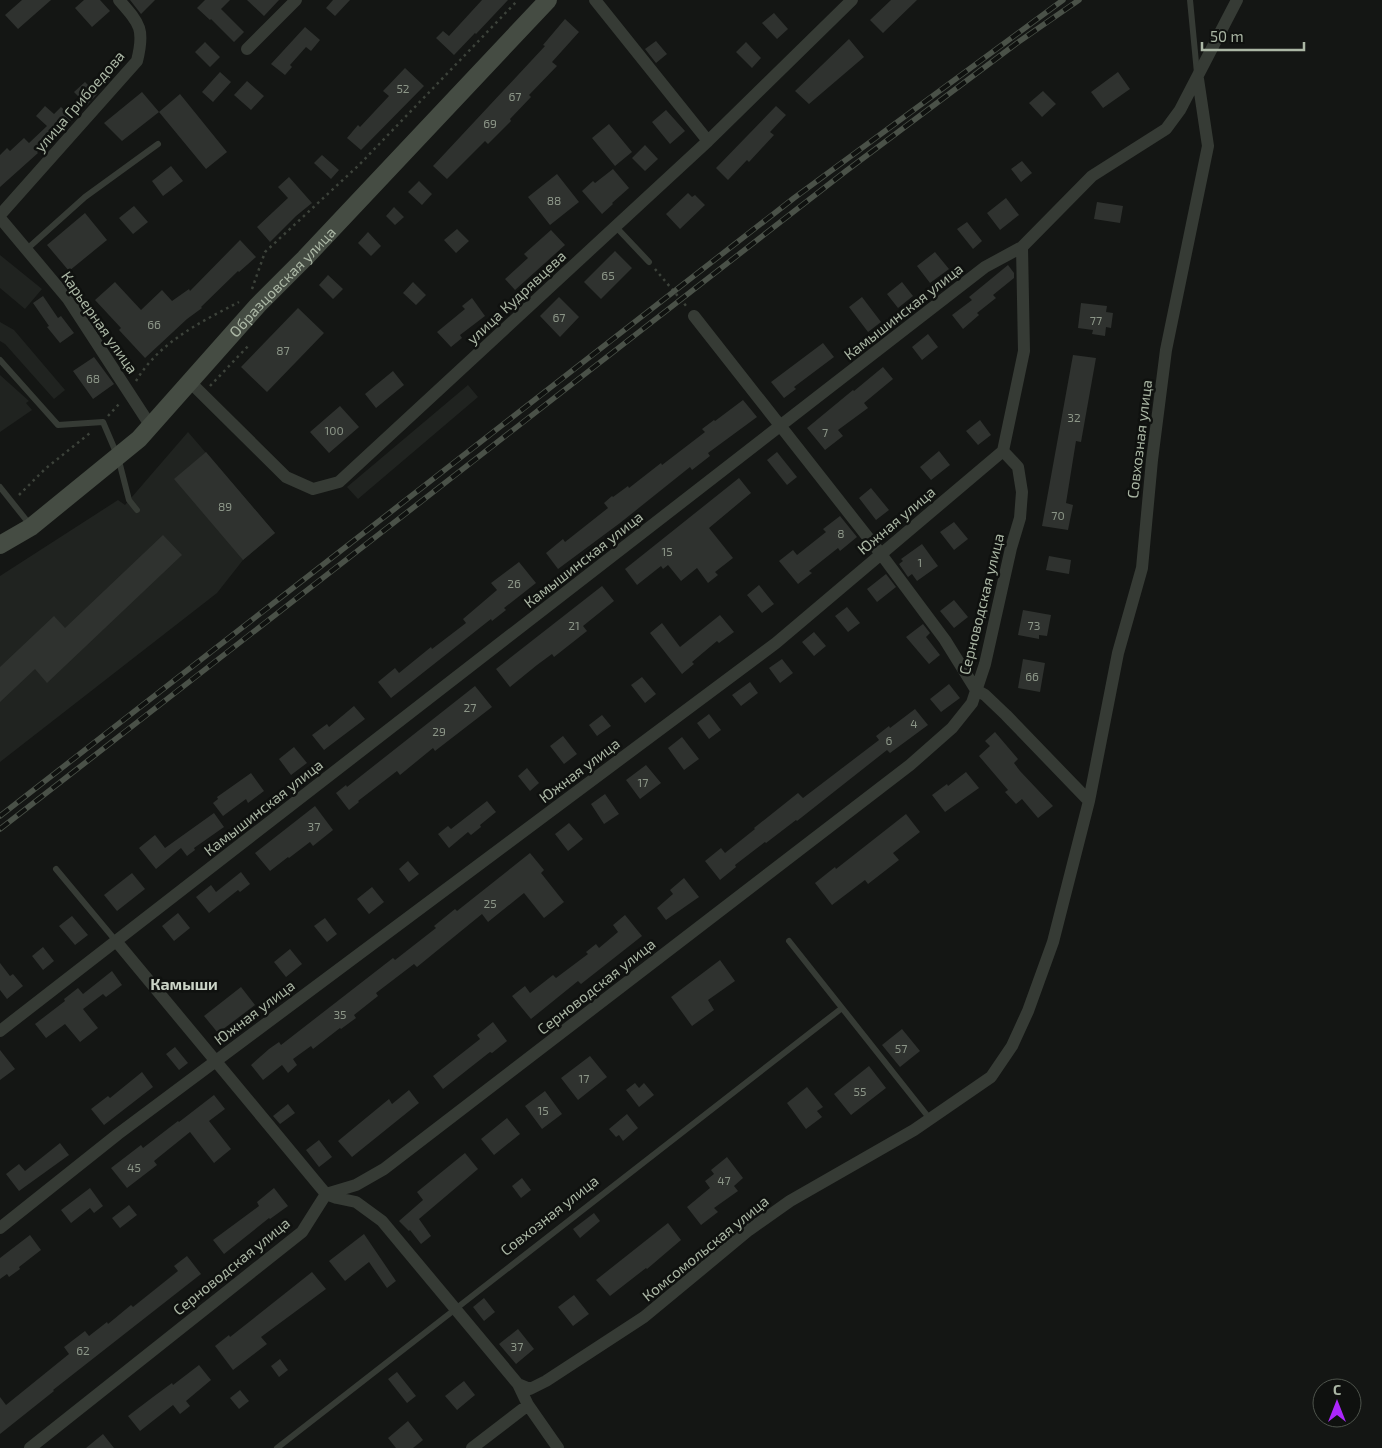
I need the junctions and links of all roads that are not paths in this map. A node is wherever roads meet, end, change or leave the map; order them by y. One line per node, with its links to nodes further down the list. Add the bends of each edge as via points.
1 (119, 0): 12 (street, улица Грибоедова, via 140,26 141,44 137,61)
2 (296, 0): 8 (street)
3 (548, 0): 19 (main road, Образцовская улица, via 258,305)
4 (595, 0): 10 (street)
5 (852, 0): 10 (street, улица Кудрявцева)
6 (1190, 0): 9 (lane)
7 (1238, 0): 9 (street, Камышинская улица)
8 (247, 50)
9 (1198, 79): 14 (street, Камышинская улица, via 1166,129 1092,176); 30 (street, Совхозная улица, via 1208,146 1166,350 1142,568 1118,653)
10 (708, 141): 13 (street, улица Кудрявцева)
11 (158, 144): 15 (lane, via 85,197)
12 (0, 216): 15 (street, Карьерная улица)
13 (616, 227): 16 (lane); 19 (street, улица Кудрявцева, via 339,482 313,489 286,478)
14 (1022, 247): 21 (street, Камышинская улица, via 986,267); 22 (street, via 1024,351)
15 (27, 249): 20 (street, Карьерная улица, via 68,300)
16 (649, 262)
17 (694, 316): 21 (street)
18 (0, 360): 23 (lane, via 58,424 103,422)
19 (190, 382): 20 (main road, Образцовская улица)
20 (150, 425): 23 (main road, Образцовская улица)
21 (781, 426): 28 (street); 32 (street, Камышинская улица)
22 (1003, 451): 28 (street, Южная улица); 29 (street, Серноводская улица, via 1018,467 1022,492 1020,518 986,664)
23 (118, 457): 25 (lane, via 129,500); 26 (main road, Образцовская улица)
24 (0, 487): 26 (lane)
25 (138, 510)
26 (31, 527): 27 (main road, Образцовская улица)
27 (0, 545)
28 (881, 554): 29 (street, via 945,640); 36 (street, Южная улица, via 776,643)
29 (976, 690): 30 (street, via 1006,715); 38 (street, Серноводская улица, via 972,703 952,728 910,766 384,1169 356,1185)
30 (1089, 801): 37 (street, Совхозная улица, via 1053,942 1012,1046 990,1077)
31 (56, 869): 32 (lane)
32 (116, 941): 35 (street, Камышинская улица); 36 (street)
33 (789, 941): 34 (lane)
34 (842, 1008): 37 (lane); 40 (lane, Совхозная улица)
35 (0, 1031)
36 (216, 1061): 38 (street); 39 (street, Южная улица)
37 (930, 1119): 41 (street, Комсомольская улица, via 782,1207 749,1230 644,1317 546,1381 530,1389)
38 (326, 1194): 40 (street, via 356,1202 382,1221); 43 (street, Серноводская улица, via 302,1232)
39 (0, 1228)
40 (455, 1308): 41 (street); 44 (lane, Совхозная улица)
41 (518, 1384): 42 (street)
42 (528, 1405): 45 (street); 46 (street)
43 (30, 1448)
44 (277, 1448)
45 (472, 1448)
46 (558, 1448)

